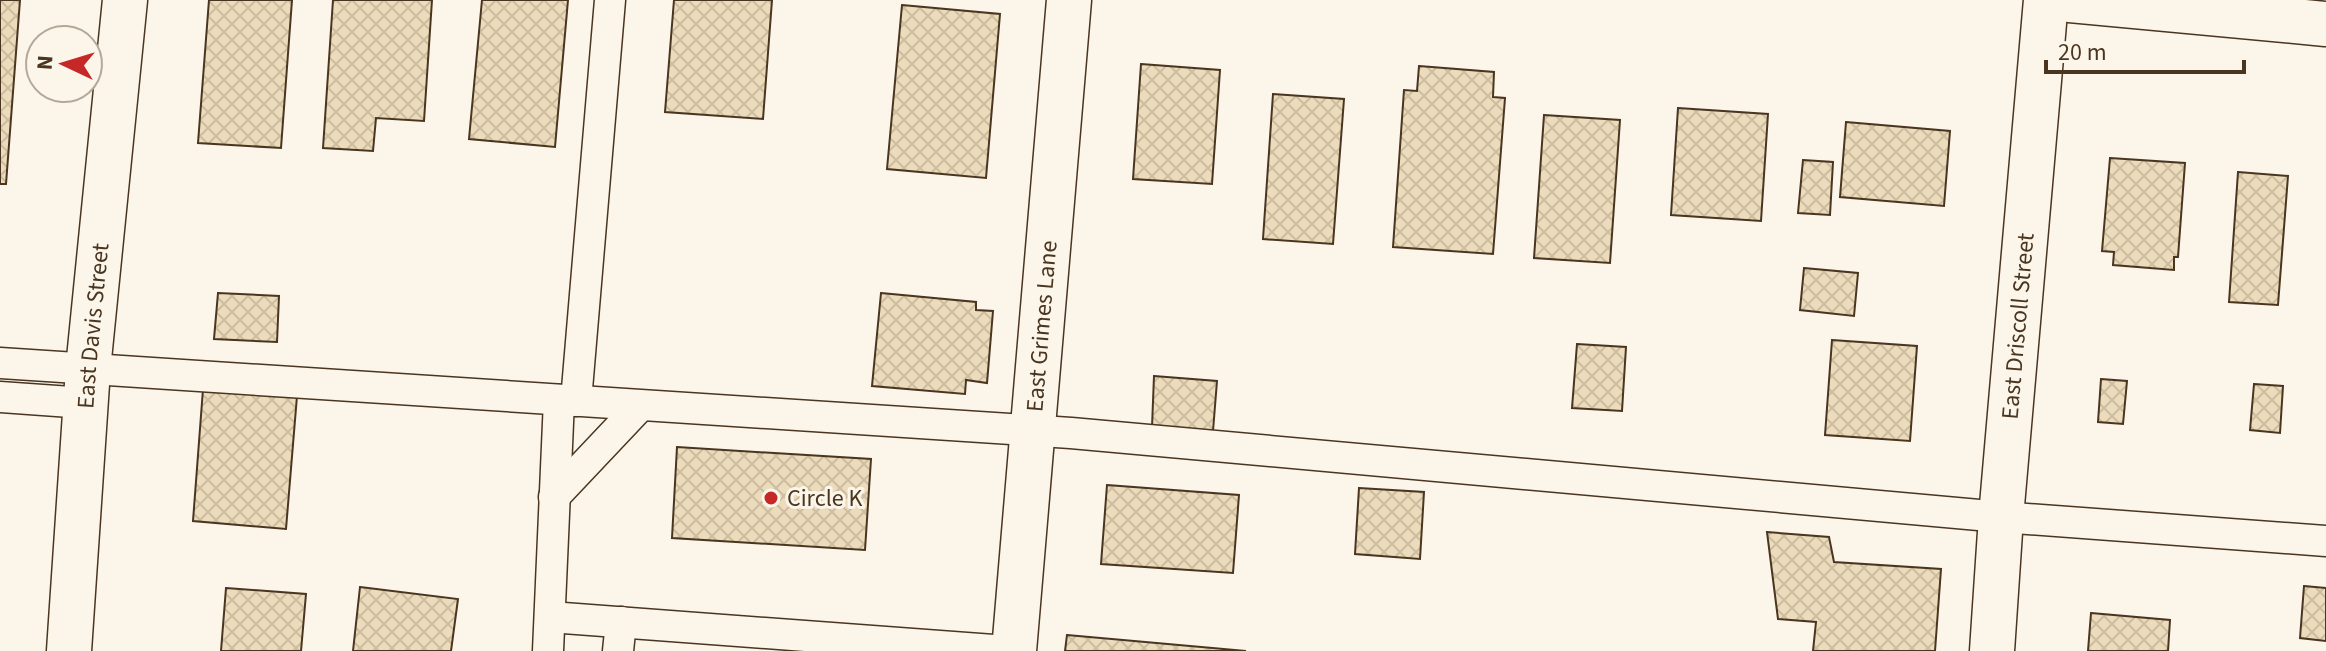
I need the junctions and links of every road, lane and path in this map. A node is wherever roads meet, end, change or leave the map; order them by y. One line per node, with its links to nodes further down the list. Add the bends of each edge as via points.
1 (125, 0): 8 (street, East Davis Street)
2 (610, 0): 10 (lane)
3 (1069, 0): 12 (street, East Grimes Lane)
4 (2046, 0): 14 (street, East Driscoll Street)
5 (2070, 0): 6 (street)
6 (2326, 24)
7 (0, 363): 8 (lane)
8 (86, 386): 9 (lane); 10 (lane); 21 (street, East Davis Street)
9 (0, 397)
10 (568, 400): 11 (lane); 13 (lane)
11 (640, 406): 12 (lane); 13 (lane)
12 (1031, 431): 14 (lane); 24 (street, East Grimes Lane)
13 (554, 497): 16 (lane)
14 (2001, 517): 15 (lane); 25 (street, East Driscoll Street)
15 (2326, 541)
16 (550, 617): 17 (lane); 22 (lane)
17 (619, 637): 18 (lane)
18 (700, 640): 19 (lane)
19 (805, 644): 20 (lane)
20 (888, 646): 23 (lane)
21 (69, 651)
22 (548, 651)
23 (1007, 651)
24 (1014, 651)
25 (1992, 651)

